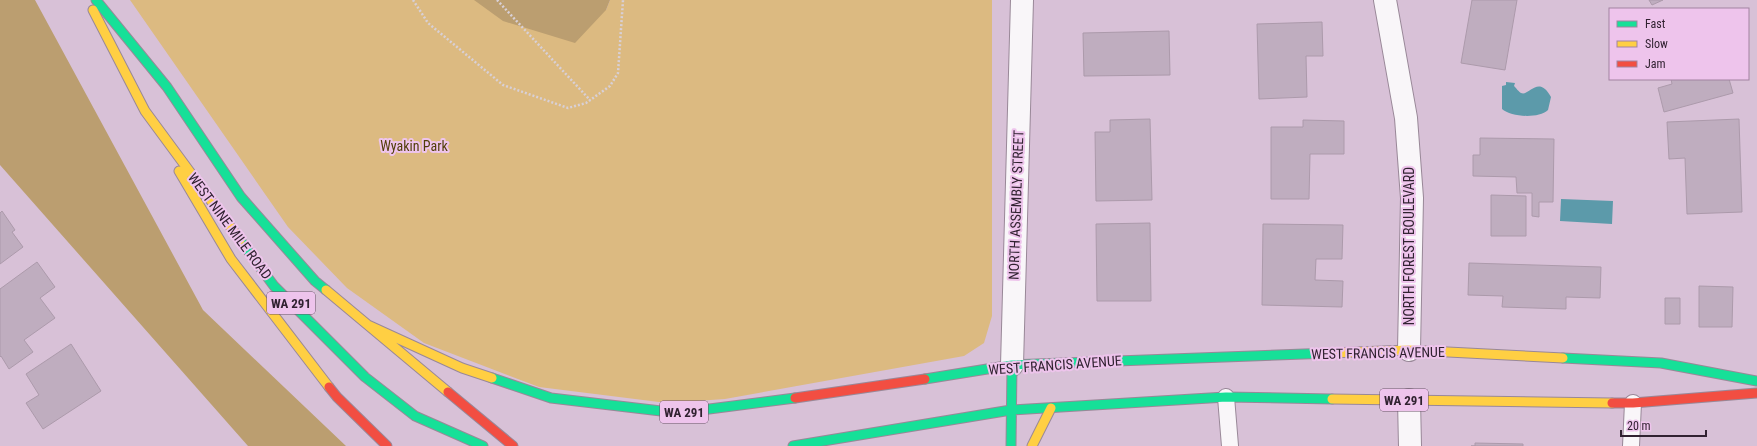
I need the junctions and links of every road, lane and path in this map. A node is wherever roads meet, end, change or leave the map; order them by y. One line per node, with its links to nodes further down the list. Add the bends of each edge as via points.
1 (88, 0): 9 (main road, WEST NINE MILE ROAD / WA 291)
2 (96, 0): 10 (main road, WEST NINE MILE ROAD / WA 291, via 167,87 241,197 315,281)
3 (413, 0): 8 (path, via 428,23 503,85 568,108 586,104)
4 (497, 0): 8 (path)
5 (623, 0): 8 (path, via 618,73 610,86)
6 (1022, 0): 12 (street, NORTH ASSEMBLY STREET)
7 (1385, 0): 11 (street, NORTH FOREST BOULEVARD, via 1406,118 1412,198)
8 (590, 100)
9 (145, 111): 20 (main road, via 231,259 337,397); 21 (main road, WEST NINE MILE ROAD / WA 291, via 274,286 365,377 415,416)
10 (368, 325): 12 (main road, WEST FRANCIS AVENUE / WA 291, via 462,368 551,398 678,413); 22 (main road)
11 (1409, 350): 12 (main road, WEST FRANCIS AVENUE / WA 291); 13 (main road, WEST FRANCIS AVENUE / WA 291, via 1661,363)
12 (1012, 365): 19 (main road, NORTH ASSEMBLY STREET)
13 (1757, 381)
14 (1757, 393): 17 (main road, WA 291)
15 (1226, 397): 16 (main road, WA 291); 18 (main road, WA 291); 26 (lane)
16 (1409, 400): 17 (main road, WA 291); 27 (street)
17 (1633, 403): 28 (lane)
18 (1051, 408): 19 (main road, WA 291); 25 (main road)
19 (1011, 410): 23 (main road, WA 291); 24 (main road, NORTH ASSEMBLY STREET)
20 (387, 446)
21 (483, 446)
22 (513, 446)
23 (793, 446)
24 (1011, 446)
25 (1032, 446)
26 (1230, 446)
27 (1410, 446)
28 (1631, 446)

